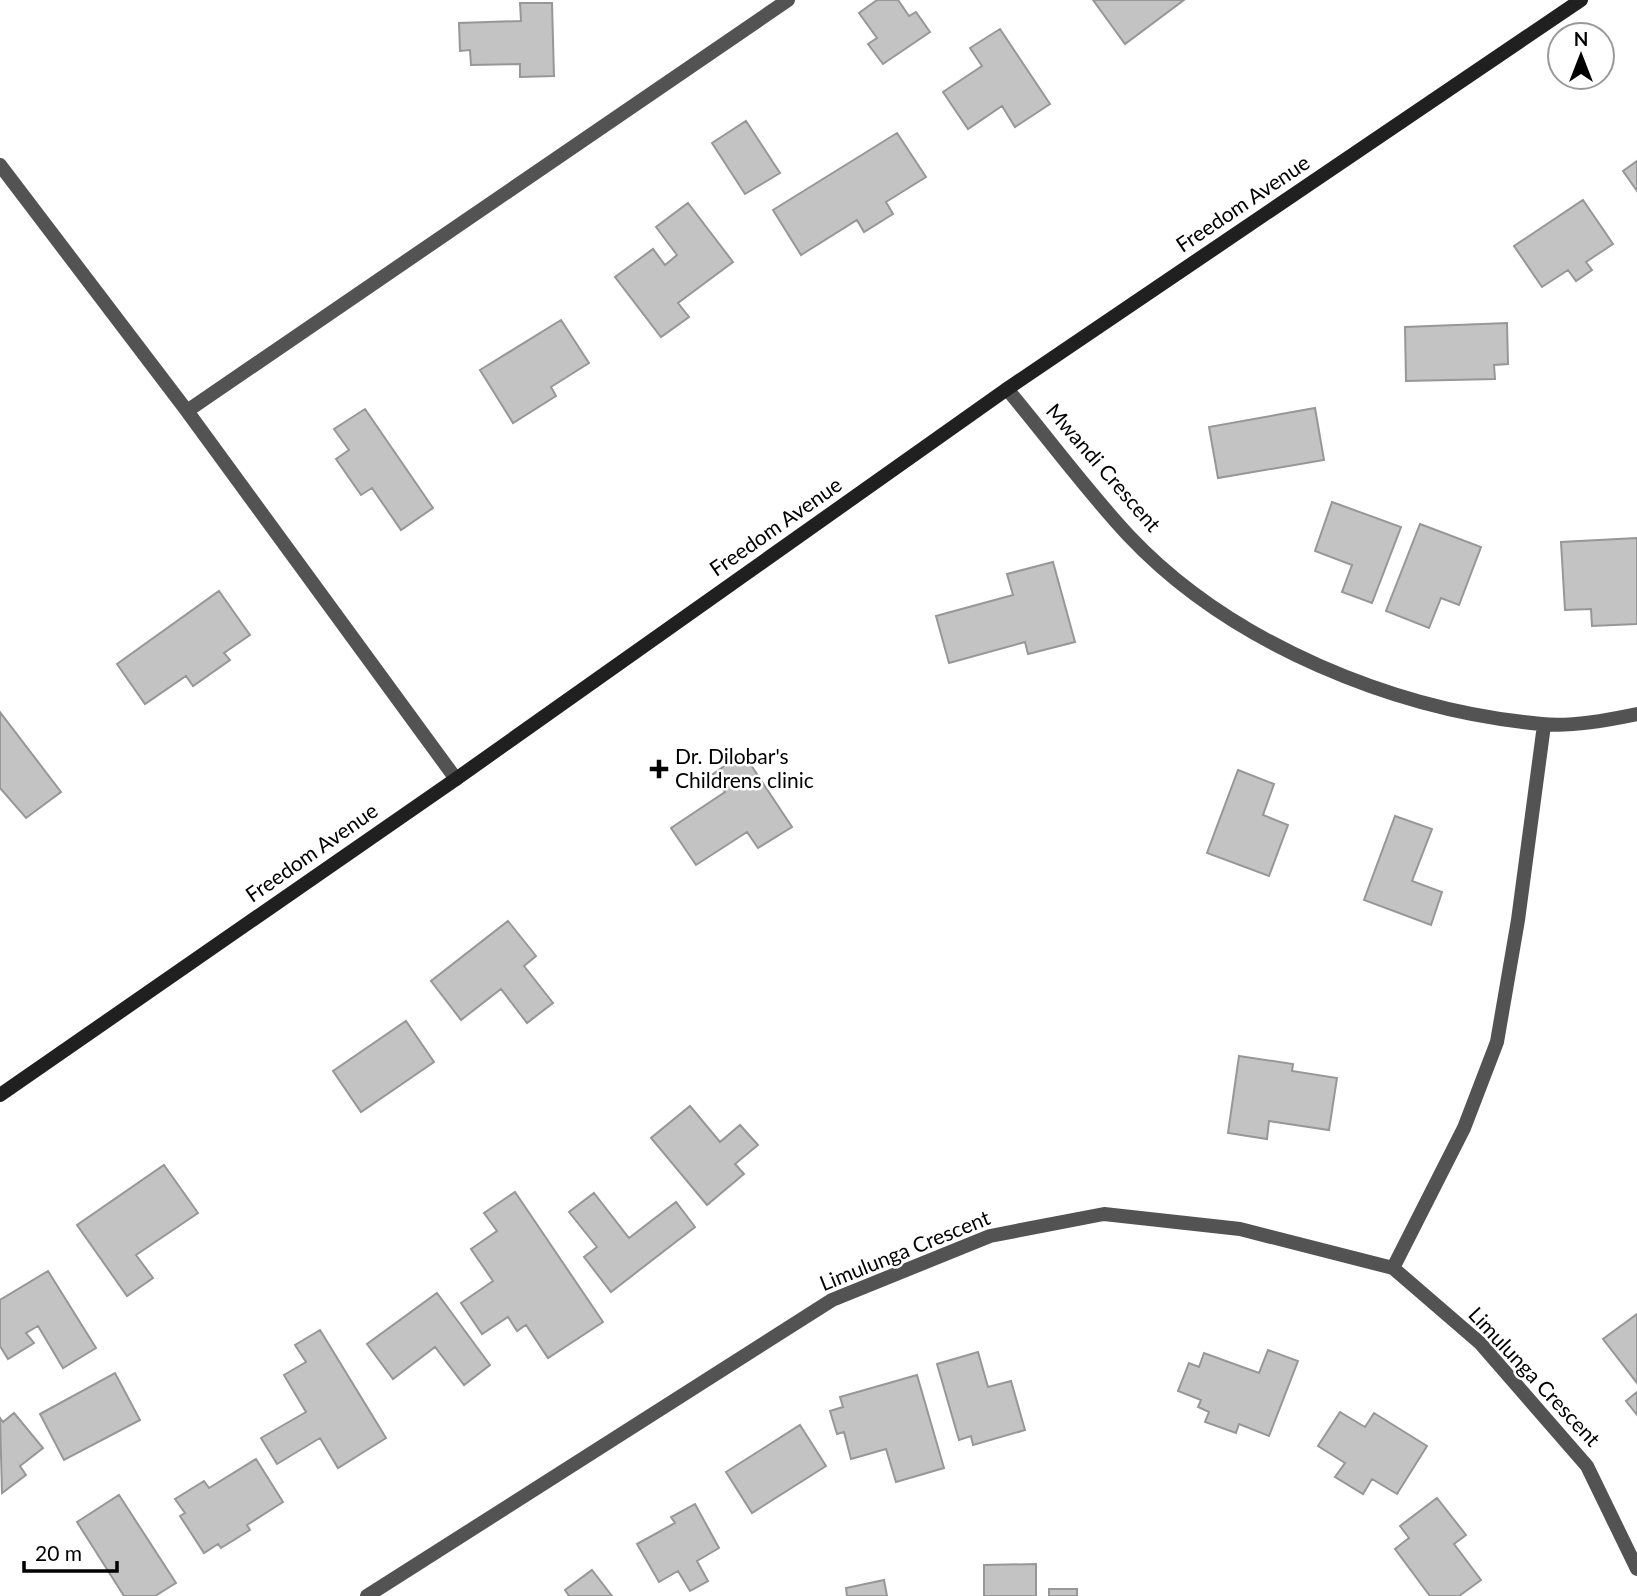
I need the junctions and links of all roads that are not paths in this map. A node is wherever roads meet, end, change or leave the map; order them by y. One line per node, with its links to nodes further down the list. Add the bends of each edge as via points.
1 (788, 0): 5 (street)
2 (1581, 0): 4 (main road, Freedom Avenue)
3 (0, 165): 5 (street)
4 (1007, 389): 7 (street, Mwandi Crescent, via 1130,537 1196,593 1273,645 1354,682 1446,709); 8 (main road, Freedom Avenue)
5 (187, 411): 8 (street)
6 (1637, 714): 7 (street, Mwandi Crescent)
7 (1544, 724): 10 (street, via 1497,1042 1464,1128)
8 (456, 779): 9 (main road, Freedom Avenue)
9 (0, 1095)
10 (1393, 1268): 11 (street, Limulunga Crescent, via 1480,1343 1587,1466); 12 (street, Limulunga Crescent, via 1240,1229 1104,1214 990,1236 832,1300)
11 (1637, 1569)
12 (367, 1596)

